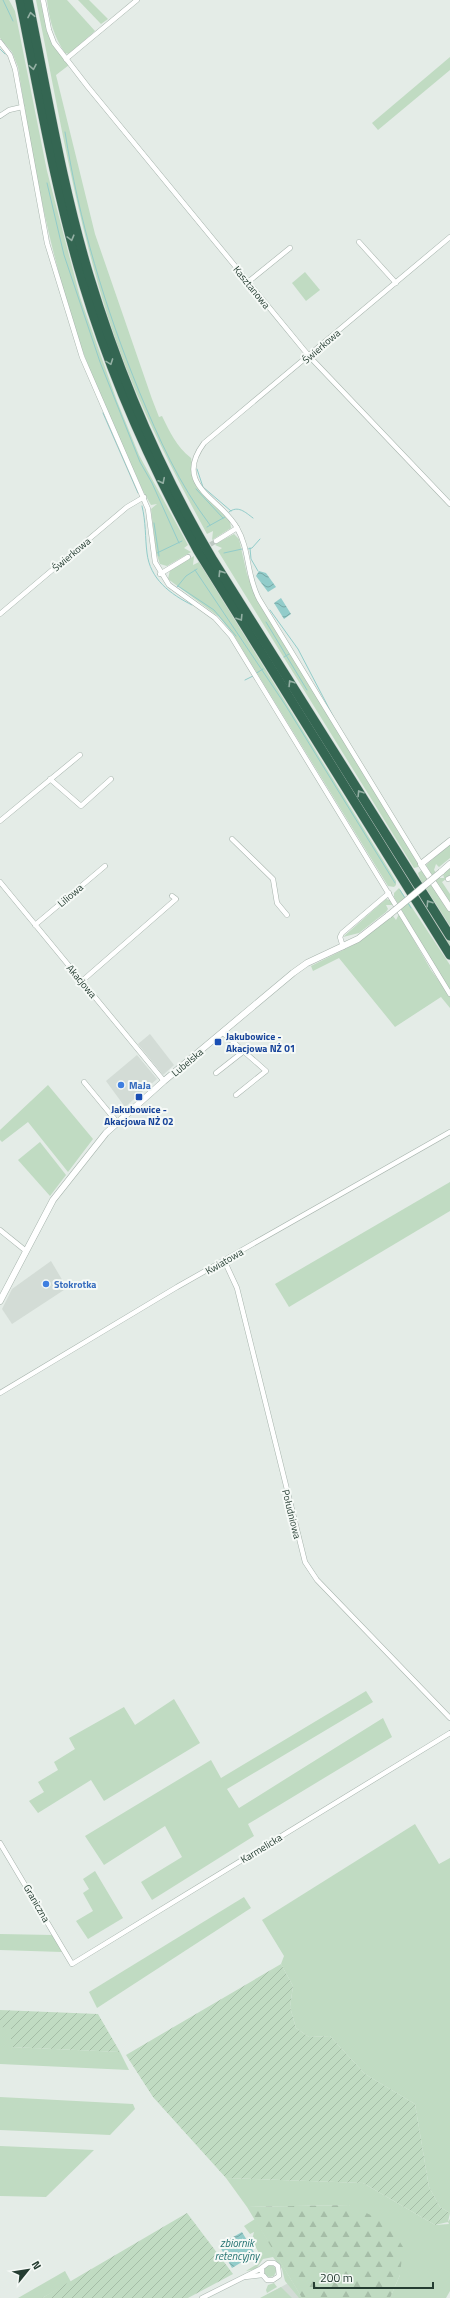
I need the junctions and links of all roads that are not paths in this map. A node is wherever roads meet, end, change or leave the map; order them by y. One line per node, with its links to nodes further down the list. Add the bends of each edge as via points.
1 (13, 0): 6 (highway)
2 (20, 0): 6 (highway)
3 (28, 0): 39 (highway, one-way to 3, via 213,560 152,442 112,344 84,256)
4 (43, 0): 8 (street, Kasztanowa, via 50,34)
5 (137, 0): 8 (street)
6 (26, 28): 41 (highway, one-way to 41, via 57,181 81,275 114,373 145,446 202,558)
7 (0, 42): 9 (street, via 13,63)
8 (66, 59): 14 (street, Kasztanowa)
9 (22, 107): 10 (street); 17 (street, via 42,224 80,351)
10 (0, 116)
11 (450, 237): 15 (street, Świerkowa)
12 (359, 242): 15 (street)
13 (290, 248): 14 (street)
14 (248, 282): 16 (street, Kasztanowa)
15 (396, 283): 16 (street, Świerkowa)
16 (309, 356): 18 (street, Kasztanowa); 19 (street, Świerkowa, via 211,436 199,450 194,475 199,487)
17 (144, 497): 22 (street, via 151,520 154,558); 23 (street, Świerkowa, via 127,507)
18 (450, 504)
19 (237, 528): 20 (street); 30 (street, via 244,543 250,581 259,599)
20 (216, 541)
21 (188, 557): 22 (street)
22 (160, 574): 34 (street, via 174,589 215,618 231,636)
23 (0, 614)
24 (80, 755): 25 (street)
25 (50, 779): 26 (street, via 81,806); 27 (street)
26 (111, 779)
27 (0, 821)
28 (232, 839): 37 (street, via 273,879 277,903)
29 (450, 841): 30 (street)
30 (421, 864): 36 (street)
31 (450, 864): 40 (street, Lubelska, bridge, via 362,936)
32 (105, 866): 38 (street, Liliowa)
33 (0, 882): 38 (street, Akacjowa)
34 (389, 893): 40 (street, via 342,932 340,937); 43 (street)
35 (172, 896): 42 (street, via 176,900)
36 (450, 908)
37 (287, 915)
38 (35, 925): 42 (street, Akacjowa)
39 (450, 936)
40 (343, 947): 44 (street, Lubelska, via 296,970)
41 (450, 955)
42 (82, 981): 47 (street, Akacjowa)
43 (450, 994)
44 (222, 1032): 45 (street); 47 (street, Lubelska)
45 (244, 1051): 46 (street); 49 (street, via 266,1071)
46 (216, 1073)
47 (164, 1081): 50 (street, Lubelska)
48 (84, 1082): 50 (street)
49 (236, 1095)
50 (117, 1122): 53 (street, Lubelska, via 58,1193)
51 (450, 1132): 54 (street, Kwiatowa)
52 (0, 1230): 53 (street)
53 (26, 1251): 55 (street, Lubelska)
54 (224, 1260): 57 (street, Kwiatowa); 58 (street, Południowa, via 237,1288 305,1562 318,1580)
55 (3, 1289): 56 (street, Lubelska)
56 (0, 1301)
57 (0, 1394)
58 (450, 1718)
59 (450, 1733): 61 (street, Karmelicka)
60 (0, 1843): 61 (street, Graniczna)
61 (72, 1964)
62 (262, 2268): 63 (street); 63 (street, via 266,2263 273,2263 278,2266 280,2272 277,2278 272,2280); 64 (street)
63 (262, 2275): 64 (street)
64 (243, 2277): 65 (street)
65 (202, 2298)

